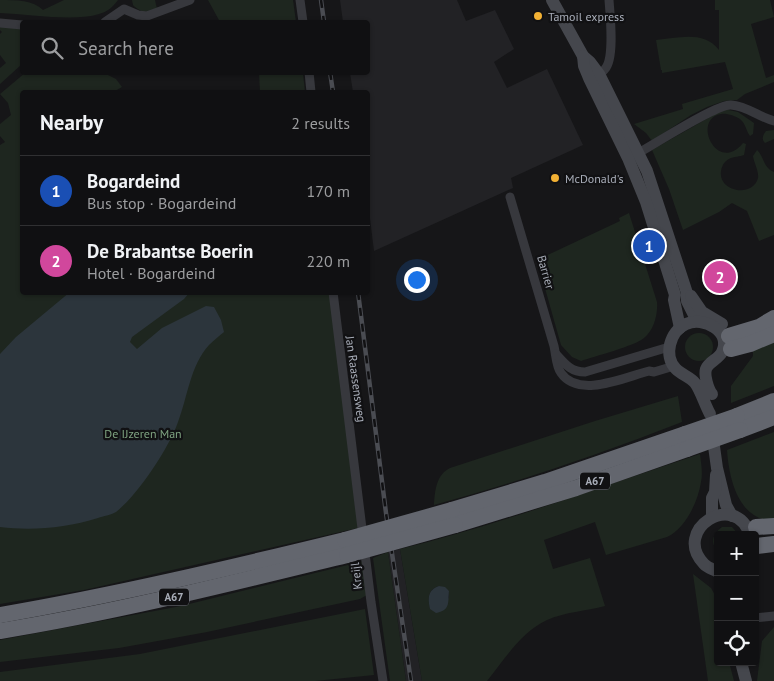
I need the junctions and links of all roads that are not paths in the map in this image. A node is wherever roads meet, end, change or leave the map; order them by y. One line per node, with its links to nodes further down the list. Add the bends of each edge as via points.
1 (190, 0): 5 (street, via 147,16 138,15)
2 (300, 0): 7 (street)
3 (552, 0): 11 (main road, via 583,56 584,66)
4 (609, 0): 11 (street, via 609,56 606,68)
5 (125, 5): 6 (street)
6 (107, 20)
7 (303, 20)
8 (0, 23): 9 (street)
9 (20, 25)
10 (309, 75): 12 (street)
11 (594, 76): 14 (main road)
12 (311, 90)
13 (774, 121): 14 (street, via 729,104 711,110)
14 (634, 155): 16 (main road, via 646,202)
15 (510, 197): 22 (street, Barrier)
16 (681, 294): 18 (main road, via 687,301); 18 (main road, via 674,300)
17 (333, 295): 29 (street, Jan Raassensweg)
18 (692, 322): 20 (main road, via 717,320); 21 (main road, via 673,336); 23 (main road, via 677,345)
19 (771, 325): 20 (highway)
20 (727, 338): 24 (main road, via 724,362)
21 (670, 347): 22 (street, via 585,372 570,368); 23 (main road)
22 (556, 354): 23 (street, Barrier, via 558,368 564,376 572,382 593,386)
23 (675, 362): 24 (main road, via 698,373); 26 (main road, via 677,370 699,388)
24 (708, 372): 26 (main road, via 712,394)
25 (774, 401): 28 (highway, A67)
26 (710, 414): 30 (main road)
27 (774, 417): 28 (highway, A67)
28 (739, 423): 40 (highway, A67, bridge, via 576,488)
29 (355, 468): 51 (street, Kreijl)
30 (717, 468): 31 (main road, via 726,505); 32 (main road)
31 (734, 512): 32 (main road); 34 (main road, via 750,518)
32 (715, 516): 41 (main road, via 716,523 705,534)
33 (774, 526): 36 (highway)
34 (753, 531)
35 (774, 531): 37 (highway)
36 (759, 534)
37 (759, 536)
38 (759, 539): 39 (highway)
39 (774, 544)
40 (346, 547): 44 (highway, A67, via 72,603); 47 (highway, A67, via 215,588)
41 (700, 547): 42 (main road); 43 (main road, via 702,561)
42 (714, 561)
43 (714, 570)
44 (0, 614)
45 (774, 616): 46 (street)
46 (759, 618)
47 (0, 631)
48 (742, 666): 50 (main road)
49 (747, 666): 50 (main road)
50 (746, 679)
51 (384, 681)

